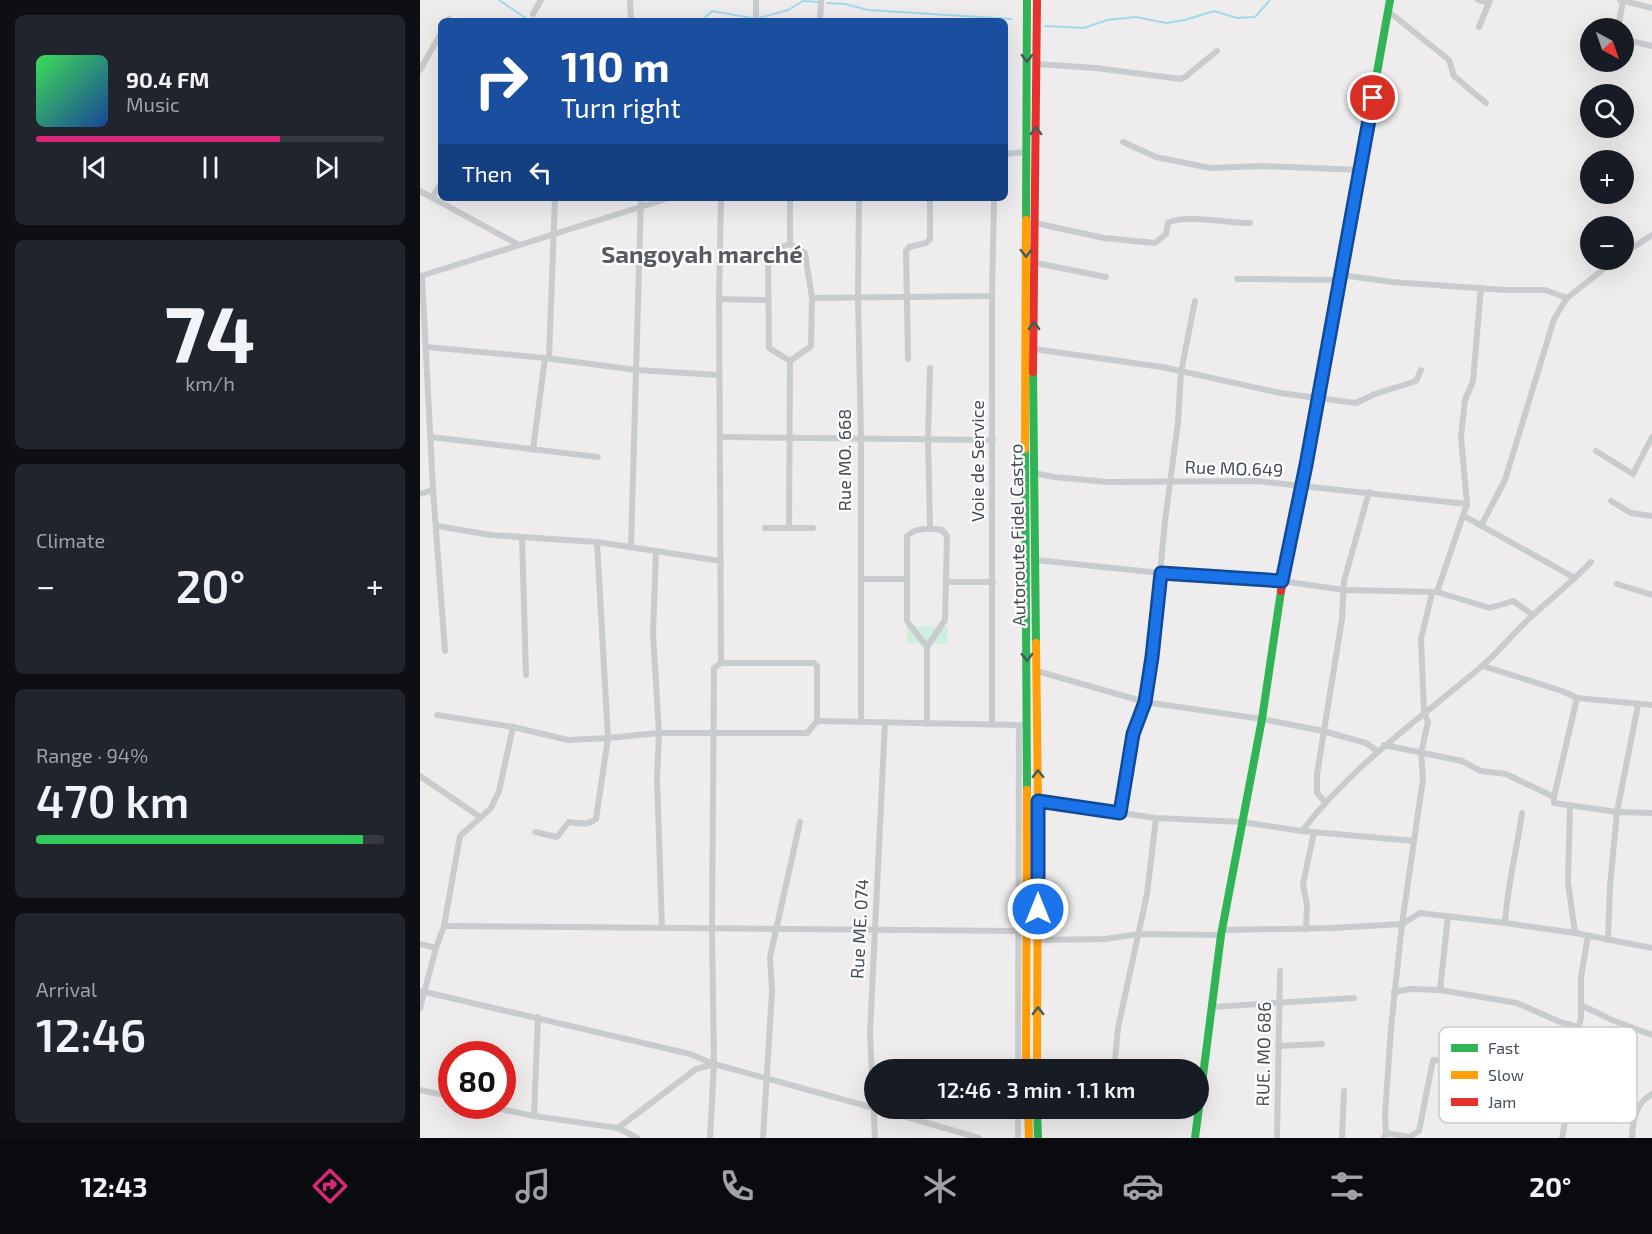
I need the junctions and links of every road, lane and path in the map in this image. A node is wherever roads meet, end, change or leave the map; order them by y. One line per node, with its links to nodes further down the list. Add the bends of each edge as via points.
1 (541, 0): 13 (street)
2 (630, 0): 14 (street)
3 (756, 0): 15 (street)
4 (821, 0): 16 (street)
5 (1028, 0): 27 (main road, Autoroute Fidel Castro, one-way to 27)
6 (1037, 0): 23 (main road, Autoroute Fidel Castro)
7 (1390, 0): 12 (main road)
8 (1478, 0): 10 (street)
9 (1622, 0): 11 (street); 17 (street)
10 (1490, 1): 18 (street)
11 (1652, 8)
12 (1388, 11): 25 (street, via 1449,60 1454,76); 29 (main road)
13 (533, 14)
14 (631, 18)
15 (756, 18)
16 (820, 18)
17 (1619, 18)
18 (1479, 27)
19 (438, 38): 24 (street)
20 (1634, 42): 21 (street)
21 (1652, 46)
22 (1217, 51): 23 (street, via 1180,79)
23 (1036, 64): 42 (main road, Autoroute Fidel Castro, one-way to 23)
24 (420, 70)
25 (1485, 103)
26 (1123, 142): 29 (street, via 1156,157 1210,168)
27 (1026, 152): 28 (street); 138 (main road, Autoroute Fidel Castro, one-way to 138)
28 (1008, 154)
29 (1360, 170): 53 (main road)
30 (438, 188): 32 (street)
31 (420, 191): 32 (street)
32 (432, 198): 47 (street)
33 (555, 201): 44 (street)
34 (640, 201): 41 (street)
35 (659, 201): 41 (street)
36 (721, 201): 61 (street)
37 (790, 201): 46 (street)
38 (859, 201): 58 (street, Rue MO. 668)
39 (930, 201): 59 (street, via 930,239 906,251)
40 (994, 201): 56 (street, Voie de Service)
41 (640, 207): 44 (street); 70 (street)
42 (1035, 223): 43 (street, via 1104,238 1155,243 1166,234 1172,220); 49 (main road, Autoroute Fidel Castro)
43 (1250, 223)
44 (553, 235): 47 (street); 66 (street)
45 (1652, 235): 48 (street)
46 (790, 244): 57 (street, via 805,253); 62 (street, via 768,252)
47 (519, 245): 51 (street)
48 (1634, 247)
49 (1036, 263): 52 (street); 65 (main road, Autoroute Fidel Castro, one-way to 49)
50 (1602, 270): 60 (street)
51 (421, 276): 64 (street)
52 (1106, 277)
53 (1341, 278): 54 (street); 55 (street); 74 (main road)
54 (1237, 279)
55 (1480, 288): 60 (street, via 1545,290); 92 (street, via 1473,381 1461,437)
56 (992, 296): 59 (street); 81 (street, Voie de Service)
57 (812, 298): 58 (street); 68 (street, via 811,346)
58 (858, 298): 59 (street); 79 (street, Rue MO. 668)
59 (907, 298): 67 (street)
60 (1567, 298): 96 (street, via 1554,319 1505,480)
61 (719, 299): 62 (street); 73 (street)
62 (768, 300): 68 (street, via 769,348)
63 (1195, 301): 72 (street)
64 (427, 347): 66 (street); 75 (street)
65 (1034, 349): 72 (street); 85 (main road, Autoroute Fidel Castro)
66 (547, 358): 70 (street); 82 (street)
67 (908, 358)
68 (790, 361): 77 (street)
69 (930, 368): 80 (street)
70 (637, 370): 73 (street); 103 (street)
71 (1421, 370): 74 (street, via 1416,381 1356,403)
72 (1181, 372): 74 (street); 86 (street)
73 (719, 375): 76 (street)
74 (1318, 400): 87 (main road)
75 (431, 437): 82 (street); 88 (street)
76 (720, 437): 77 (street); 106 (street)
77 (789, 437): 79 (street); 99 (street)
78 (1652, 437): 83 (street, via 1633,474)
79 (861, 438): 80 (street); 110 (street, Rue MO. 668)
80 (928, 438): 81 (street); 97 (street)
81 (993, 440): 114 (street, Voie de Service)
82 (533, 450): 84 (street)
83 (1596, 451)
84 (598, 457)
85 (1034, 473): 86 (street, Rue MO.649, via 1107,482); 105 (main road, Autoroute Fidel Castro)
86 (1170, 482): 87 (street, Rue MO.649, via 1256,481); 108 (street)
87 (1302, 487): 89 (street, Rue MO.649); 112 (main road)
88 (433, 490): 90 (street); 95 (street)
89 (1369, 492): 92 (street, Rue MO.649); 116 (street)
90 (420, 494)
91 (1611, 501): 94 (street, via 1631,513)
92 (1466, 506): 93 (street)
93 (1464, 516): 96 (street); 117 (street)
94 (1652, 516)
95 (437, 526): 101 (street); 121 (street)
96 (1481, 526): 109 (street)
97 (930, 527): 111 (street, via 907,536); 113 (street, via 947,536)
98 (765, 528): 99 (street)
99 (789, 528): 100 (street)
100 (813, 528)
101 (522, 537): 102 (street); 125 (street)
102 (597, 542): 103 (street); 143 (street)
103 (631, 547): 104 (street)
104 (656, 550): 106 (street); 141 (street, via 653,633)
105 (1036, 560): 108 (street); 124 (main road, Autoroute Fidel Castro)
106 (721, 561): 122 (street)
107 (1591, 562): 109 (street)
108 (1161, 573): 112 (street); 127 (street)
109 (1575, 578): 119 (street)
110 (861, 579): 111 (street); 134 (street, Rue MO. 668)
111 (907, 579): 120 (street, via 907,621)
112 (1282, 581): 116 (street); 132 (main road)
113 (946, 582): 114 (street); 120 (street, via 945,620)
114 (993, 582): 137 (street, Voie de Service)
115 (1617, 584): 118 (street)
116 (1344, 590): 117 (street); 140 (street)
117 (1435, 592): 119 (street, via 1490,608 1513,601); 130 (street, via 1421,639)
118 (1652, 595)
119 (1533, 615): 123 (street)
120 (927, 647): 136 (street)
121 (445, 651)
122 (721, 663): 133 (street, via 814,663); 142 (street, via 714,668)
123 (1483, 666): 126 (street); 130 (street)
124 (1037, 671): 127 (street); 149 (main road, Autoroute Fidel Castro, one-way to 124)
125 (526, 675)
126 (1577, 698): 128 (street); 148 (street)
127 (1145, 702): 132 (street); 153 (street, via 1133,734)
128 (1638, 705): 129 (street); 152 (street)
129 (1652, 705)
130 (1424, 711): 144 (street); 146 (street, via 1428,722)
131 (437, 715): 139 (street)
132 (1262, 719): 140 (street); 159 (main road)
133 (818, 721): 134 (street); 142 (street, via 807,733)
134 (861, 721): 135 (street)
135 (885, 722): 136 (street); 172 (street, Rue ME. 074)
136 (927, 724): 137 (street)
137 (992, 724): 138 (street)
138 (1023, 725): 164 (main road, Autoroute Fidel Castro)
139 (513, 727): 143 (street, via 568,740); 156 (street, via 499,791 491,808)
140 (1323, 731): 145 (street, via 1366,742); 150 (street, via 1317,793)
141 (659, 733): 142 (street); 143 (street); 169 (street, via 657,800)
142 (714, 734): 170 (street)
143 (608, 738): 161 (street, via 596,819 586,824 569,822 557,837)
144 (1384, 745): 145 (street); 146 (street)
145 (1377, 751): 150 (street)
146 (1421, 753): 148 (street, via 1462,761 1481,771 1506,774); 163 (street, via 1423,779)
147 (420, 776): 156 (street)
148 (1554, 797): 151 (street, via 1554,803)
149 (1038, 801): 153 (street); 179 (main road, Autoroute Fidel Castro)
150 (1325, 802): 160 (street)
151 (1570, 805): 152 (street); 176 (street, via 1568,882)
152 (1617, 812): 155 (street); 180 (street)
153 (1120, 813): 157 (street)
154 (1522, 813): 166 (street, via 1506,894)
155 (1652, 813)
156 (480, 817): 168 (street, via 460,836)
157 (1156, 818): 159 (street); 177 (street)
158 (800, 822): 171 (street)
159 (1242, 822): 160 (street); 175 (main road)
160 (1302, 831): 162 (street)
161 (536, 832)
162 (1314, 832): 163 (street); 173 (street, via 1303,884)
163 (1414, 841): 167 (street)
164 (1022, 884): 174 (street); 194 (main road, Autoroute Fidel Castro)
165 (1448, 916): 166 (street); 167 (street, via 1420,913); 185 (street)
166 (1505, 923): 176 (street)
167 (1402, 924): 173 (street); 187 (street)
168 (444, 926): 169 (street); 182 (street)
169 (662, 928): 170 (street)
170 (712, 928): 171 (street); 208 (street)
171 (777, 928): 172 (street); 209 (street, via 770,957 772,991)
172 (875, 929): 174 (street); 201 (street, Rue ME. 074)
173 (1306, 929): 175 (street)
174 (1018, 931): 194 (street)
175 (1221, 933): 177 (street); 191 (main road)
176 (1575, 933): 178 (street)
177 (1139, 934): 179 (street, via 1106,939); 205 (street)
178 (1588, 936): 180 (street); 190 (street)
179 (1038, 940): 204 (main road, Autoroute Fidel Castro, one-way to 179)
180 (1608, 940): 183 (street)
181 (420, 944): 182 (street)
182 (436, 948): 186 (street)
183 (1652, 948)
184 (1280, 971): 189 (street, RUE. MO 686)
185 (1440, 990): 187 (street); 195 (street, via 1517,1003)
186 (422, 991): 192 (street); 193 (street)
187 (1394, 992): 228 (street)
188 (1354, 998): 189 (street)
189 (1280, 1004): 191 (street); 200 (street, RUE. MO 686)
190 (1581, 1005): 195 (street); 196 (street)
191 (1211, 1007): 206 (main road)
192 (420, 1008)
193 (538, 1017): 208 (street, via 690,1054); 217 (street)
194 (1022, 1019): 202 (street); 203 (main road, Autoroute Fidel Castro)
195 (1578, 1026)
196 (1631, 1027)
197 (1637, 1029): 198 (street)
198 (1652, 1035)
199 (1322, 1044): 200 (street)
200 (1278, 1046): 238 (street, RUE. MO 686)
201 (871, 1059)
202 (1019, 1059)
203 (1025, 1059)
204 (1038, 1059)
205 (1115, 1059)
206 (1204, 1059)
207 (1439, 1060): 228 (street, via 1433,1060 1419,1131 1409,1137)
208 (714, 1064): 209 (street); 226 (street, via 696,1069); 230 (street)
209 (766, 1077): 214 (street); 231 (street)
210 (420, 1090): 212 (street)
211 (1344, 1091): 239 (street)
212 (438, 1094)
213 (1652, 1094): 215 (street)
214 (864, 1105)
215 (1637, 1109)
216 (516, 1112): 217 (street)
217 (534, 1116): 226 (street)
218 (874, 1119): 232 (street, Rue ME. 074)
219 (912, 1119): 233 (street)
220 (1018, 1119): 234 (street)
221 (1028, 1119): 235 (main road)
222 (1037, 1119): 227 (main road)
223 (1197, 1119): 237 (main road)
224 (1565, 1123): 240 (street)
225 (1633, 1123): 241 (street)
226 (618, 1128): 229 (street)
227 (1038, 1134): 236 (main road)
228 (1385, 1136)
229 (637, 1138)
230 (710, 1138)
231 (763, 1138)
232 (875, 1138)
233 (979, 1138)
234 (1018, 1138)
235 (1029, 1138)
236 (1048, 1138)
237 (1195, 1138)
238 (1277, 1138)
239 (1342, 1138)
240 (1562, 1138)
241 (1632, 1138)

